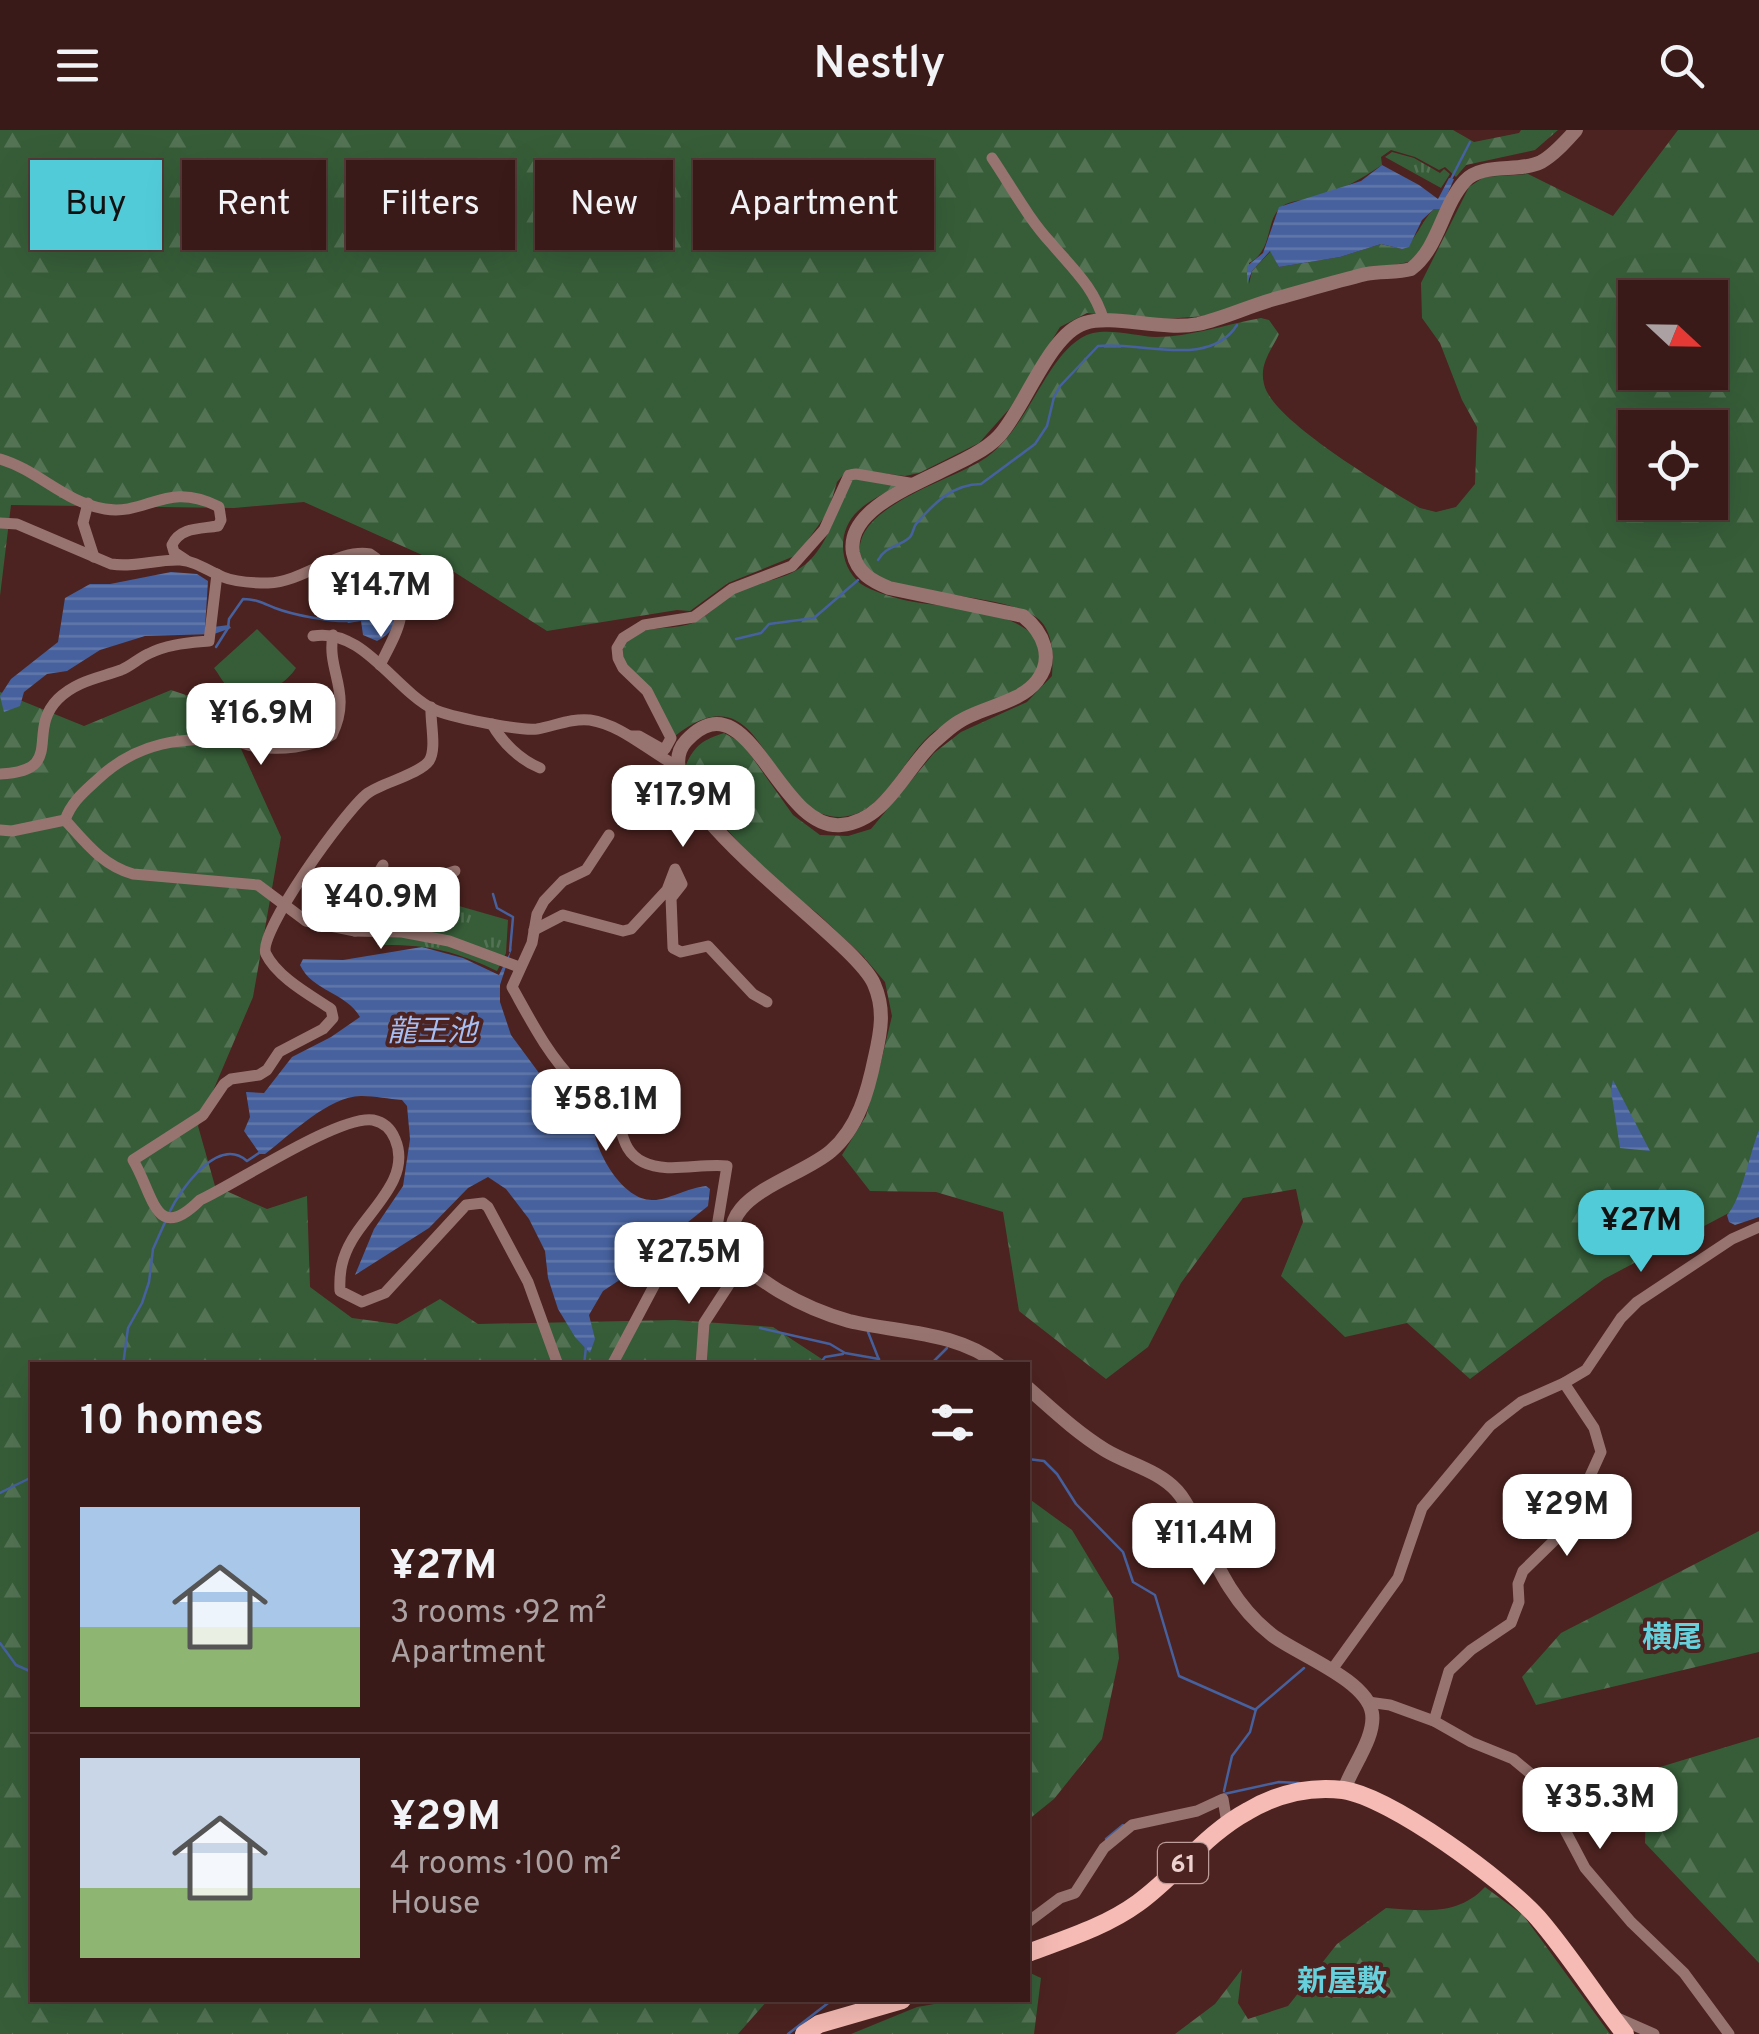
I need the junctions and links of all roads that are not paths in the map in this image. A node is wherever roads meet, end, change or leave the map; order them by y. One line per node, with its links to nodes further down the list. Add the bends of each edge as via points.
1 (1576, 130): 3 (street, via 1544,161 1465,180 1412,269 1272,299 1200,324 1164,328)
2 (992, 158): 3 (street, via 1049,242 1078,270)
3 (1104, 321): 5 (street, via 1083,323 1056,346 996,440)
4 (0, 459): 6 (street)
5 (914, 484): 16 (street, via 850,476 824,530 792,566 732,589 694,617 632,629 617,648 618,658 647,690 672,738 666,749); 17 (street, via 861,520 853,536 858,568 889,588 1023,616 1038,628 1046,648 1037,681 957,722 862,821 836,826 806,813 746,736 719,723 687,739)
6 (88, 503): 8 (street, via 83,523); 9 (street, via 121,509 188,496 219,507 218,526 176,536 174,552)
7 (0, 523): 8 (street)
8 (94, 557): 9 (street, via 124,566)
9 (188, 562): 10 (street)
10 (217, 574): 13 (street, via 270,583 348,554 370,554 404,602); 19 (street, via 208,641 150,652 74,687 51,708 34,768)
11 (313, 636): 12 (street)
12 (333, 636): 13 (street); 20 (street, via 340,705 332,735 304,746 202,739 144,746 109,768 72,803)
13 (380, 665): 14 (street)
14 (431, 708): 15 (street); 25 (street, via 427,764 362,798)
15 (492, 724): 16 (street, via 536,729 587,720); 18 (street)
16 (631, 736): 17 (street)
17 (677, 766): 33 (street, via 691,798 722,834 862,962 881,1008 871,1075 854,1122 830,1152 744,1203 732,1239)
18 (540, 768)
19 (0, 774)
20 (65, 820): 21 (street); 25 (street, via 114,869 258,885)
21 (0, 830)
22 (609, 835): 27 (street, via 586,870 552,890)
23 (382, 865): 26 (street)
24 (455, 871): 26 (street)
25 (284, 902): 28 (street, via 306,920); 34 (street, via 266,954 331,1009 333,1018 279,1052 259,1075 231,1079 203,1115 133,1160 157,1210 171,1220 183,1218 200,1200 343,1124 374,1120 394,1137 398,1165 344,1256 340,1291 362,1302 385,1293 466,1206 483,1203 528,1282)
26 (363, 910): 28 (street)
27 (534, 930): 29 (street, via 532,943); 30 (street, via 563,915 632,928 667,890 676,869 682,884 671,898 673,948 708,946)
28 (356, 931): 29 (street, via 427,937)
29 (510, 963): 32 (street, via 512,987 530,1022 563,1070 612,1108 630,1153 656,1167 727,1166)
30 (768, 1002)
31 (1759, 1227): 38 (street, via 1637,1302 1596,1359)
32 (716, 1230): 33 (street, via 723,1252); 35 (street, via 656,1284)
33 (742, 1260): 36 (street, via 704,1324); 37 (street, via 764,1281 822,1313 966,1345)
34 (557, 1362)
35 (614, 1362)
36 (702, 1362)
37 (994, 1362)
38 (1564, 1384): 40 (street, via 1508,1410 1447,1476 1422,1508 1398,1578); 42 (street, via 1594,1428 1601,1452 1566,1530 1523,1571 1511,1624 1449,1671)
39 (1030, 1390): 40 (street, via 1074,1430 1177,1491 1248,1615)
40 (1331, 1671): 41 (street)
41 (1368, 1702): 42 (street); 43 (street, via 1370,1733)
42 (1434, 1721): 52 (street, via 1531,1774 1585,1868 1684,1973)
43 (1344, 1790): 44 (main road, 61, via 1282,1795); 48 (main road, 61, via 1395,1812 1520,1899)
44 (1227, 1823): 45 (street, via 1223,1799 1132,1825 1104,1848 1083,1886); 46 (main road, 61, via 1137,1904)
45 (1030, 1920)
46 (1030, 1953)
47 (895, 2002): 49 (main road)
48 (1610, 2014): 50 (main road, 61); 51 (street)
49 (804, 2034)
50 (1624, 2034)
51 (1654, 2034)
52 (1729, 2034)

